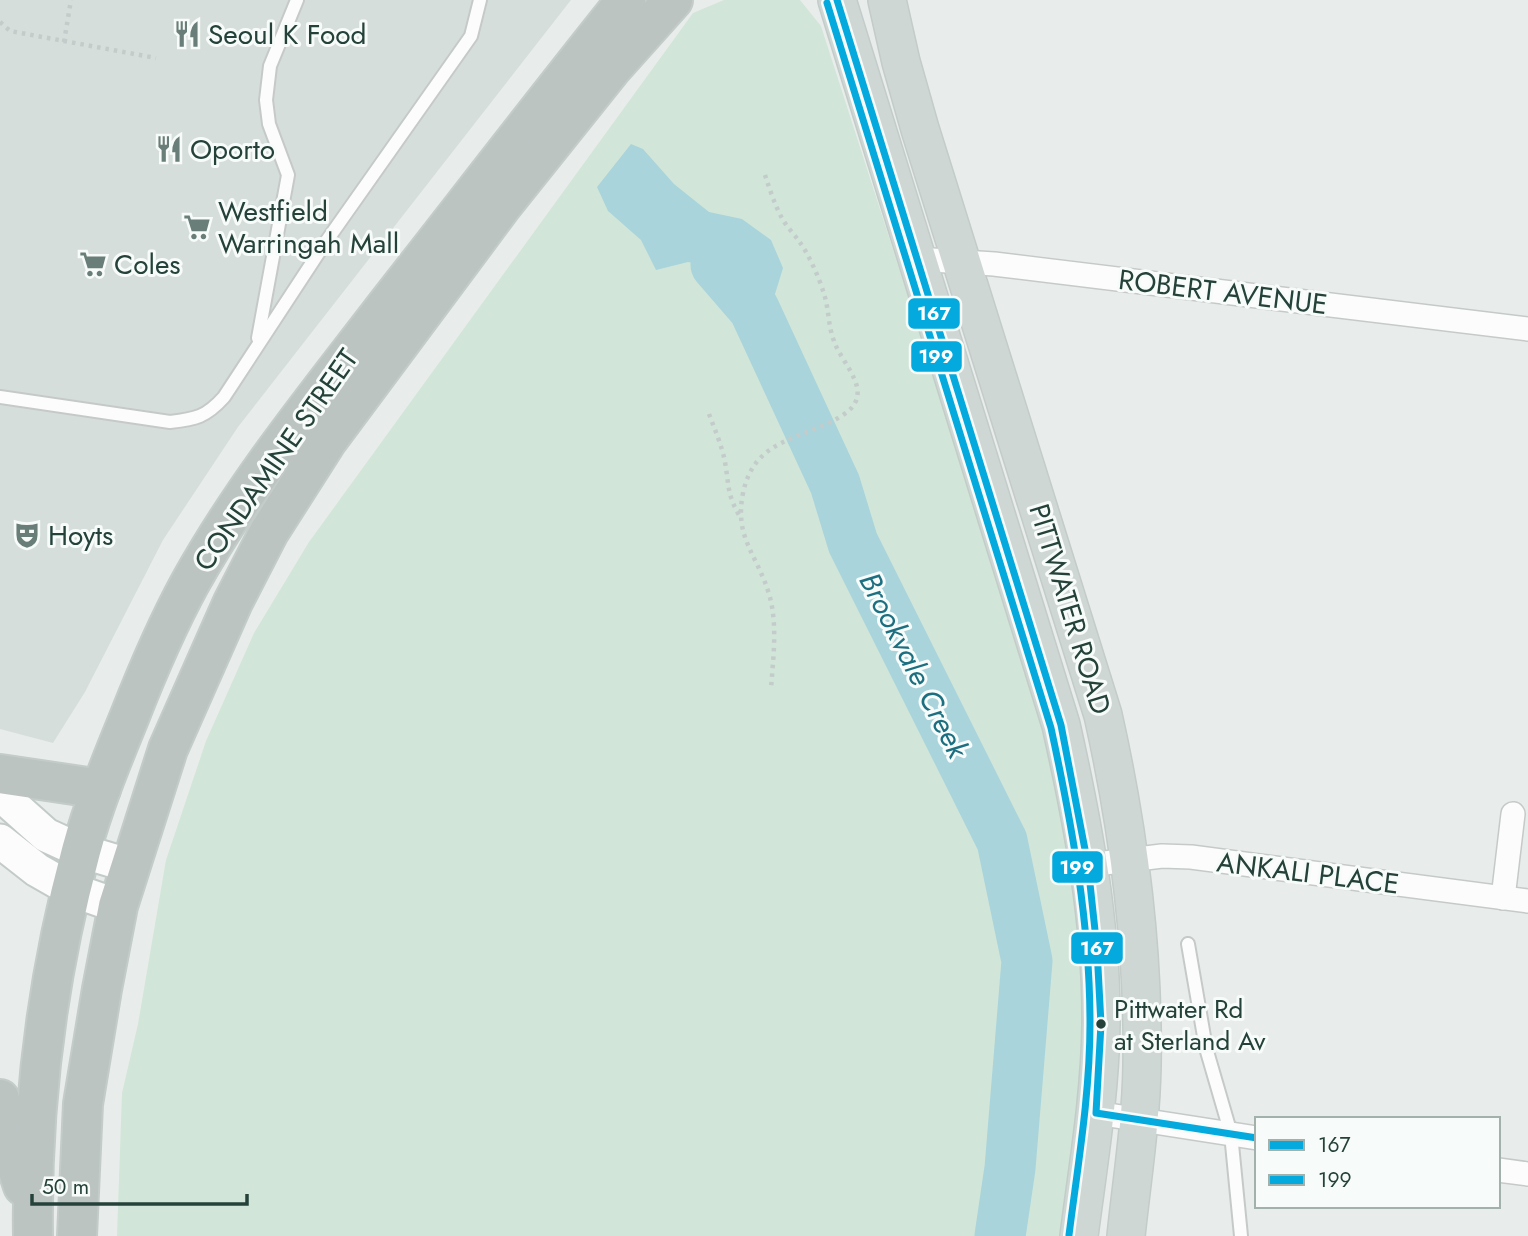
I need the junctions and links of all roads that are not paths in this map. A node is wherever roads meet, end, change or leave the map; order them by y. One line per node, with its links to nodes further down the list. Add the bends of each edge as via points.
1 (298, 0): 10 (lane, via 270,66 269,124 288,175)
2 (480, 0): 10 (lane, via 471,36)
3 (626, 0): 13 (highway, CONDAMINE STREET, via 316,397 230,517 157,648)
4 (673, 0): 20 (highway, CONDAMINE STREET, via 501,207 296,486 200,674 168,749)
5 (838, 0): 7 (main road, PITTWATER ROAD)
6 (887, 0): 8 (main road, PITTWATER ROAD, via 904,73)
7 (917, 259): 8 (street, ROBERT AVENUE); 19 (main road, PITTWATER ROAD, via 1061,725)
8 (962, 261): 9 (street, ROBERT AVENUE); 18 (main road, PITTWATER ROAD, via 1103,716)
9 (1528, 329)
10 (257, 345): 11 (lane, via 224,397 209,413 191,420 170,422)
11 (0, 397)
12 (0, 775): 13 (highway)
13 (101, 789): 17 (highway, CONDAMINE STREET)
14 (0, 794): 17 (street, via 46,835)
15 (1513, 814): 22 (street)
16 (0, 841): 21 (street)
17 (81, 851): 20 (street); 21 (highway, CONDAMINE STREET)
18 (1130, 859): 19 (street, ANKALI PLACE); 22 (street, ANKALI PLACE, via 1191,858); 28 (main road, PITTWATER ROAD, via 1141,1001)
19 (1088, 865): 27 (main road, PITTWATER ROAD, via 1101,1024)
20 (131, 866): 24 (highway, CONDAMINE STREET)
21 (72, 890): 24 (street); 33 (highway, CONDAMINE STREET, via 38,1076)
22 (1503, 898): 23 (street, ANKALI PLACE)
23 (1528, 901)
24 (118, 906): 34 (highway, CONDAMINE STREET, via 83,1104)
25 (1188, 944): 29 (lane, via 1206,1048)
26 (0, 1099): 33 (highway)
27 (1096, 1113): 28 (street); 35 (main road, PITTWATER ROAD)
28 (1139, 1119): 29 (street); 36 (main road, PITTWATER ROAD)
29 (1231, 1134): 30 (street); 37 (lane)
30 (1255, 1138)
31 (1500, 1170): 32 (street)
32 (1528, 1174)
33 (33, 1225)
34 (77, 1236)
35 (1079, 1236)
36 (1126, 1236)
37 (1241, 1236)

